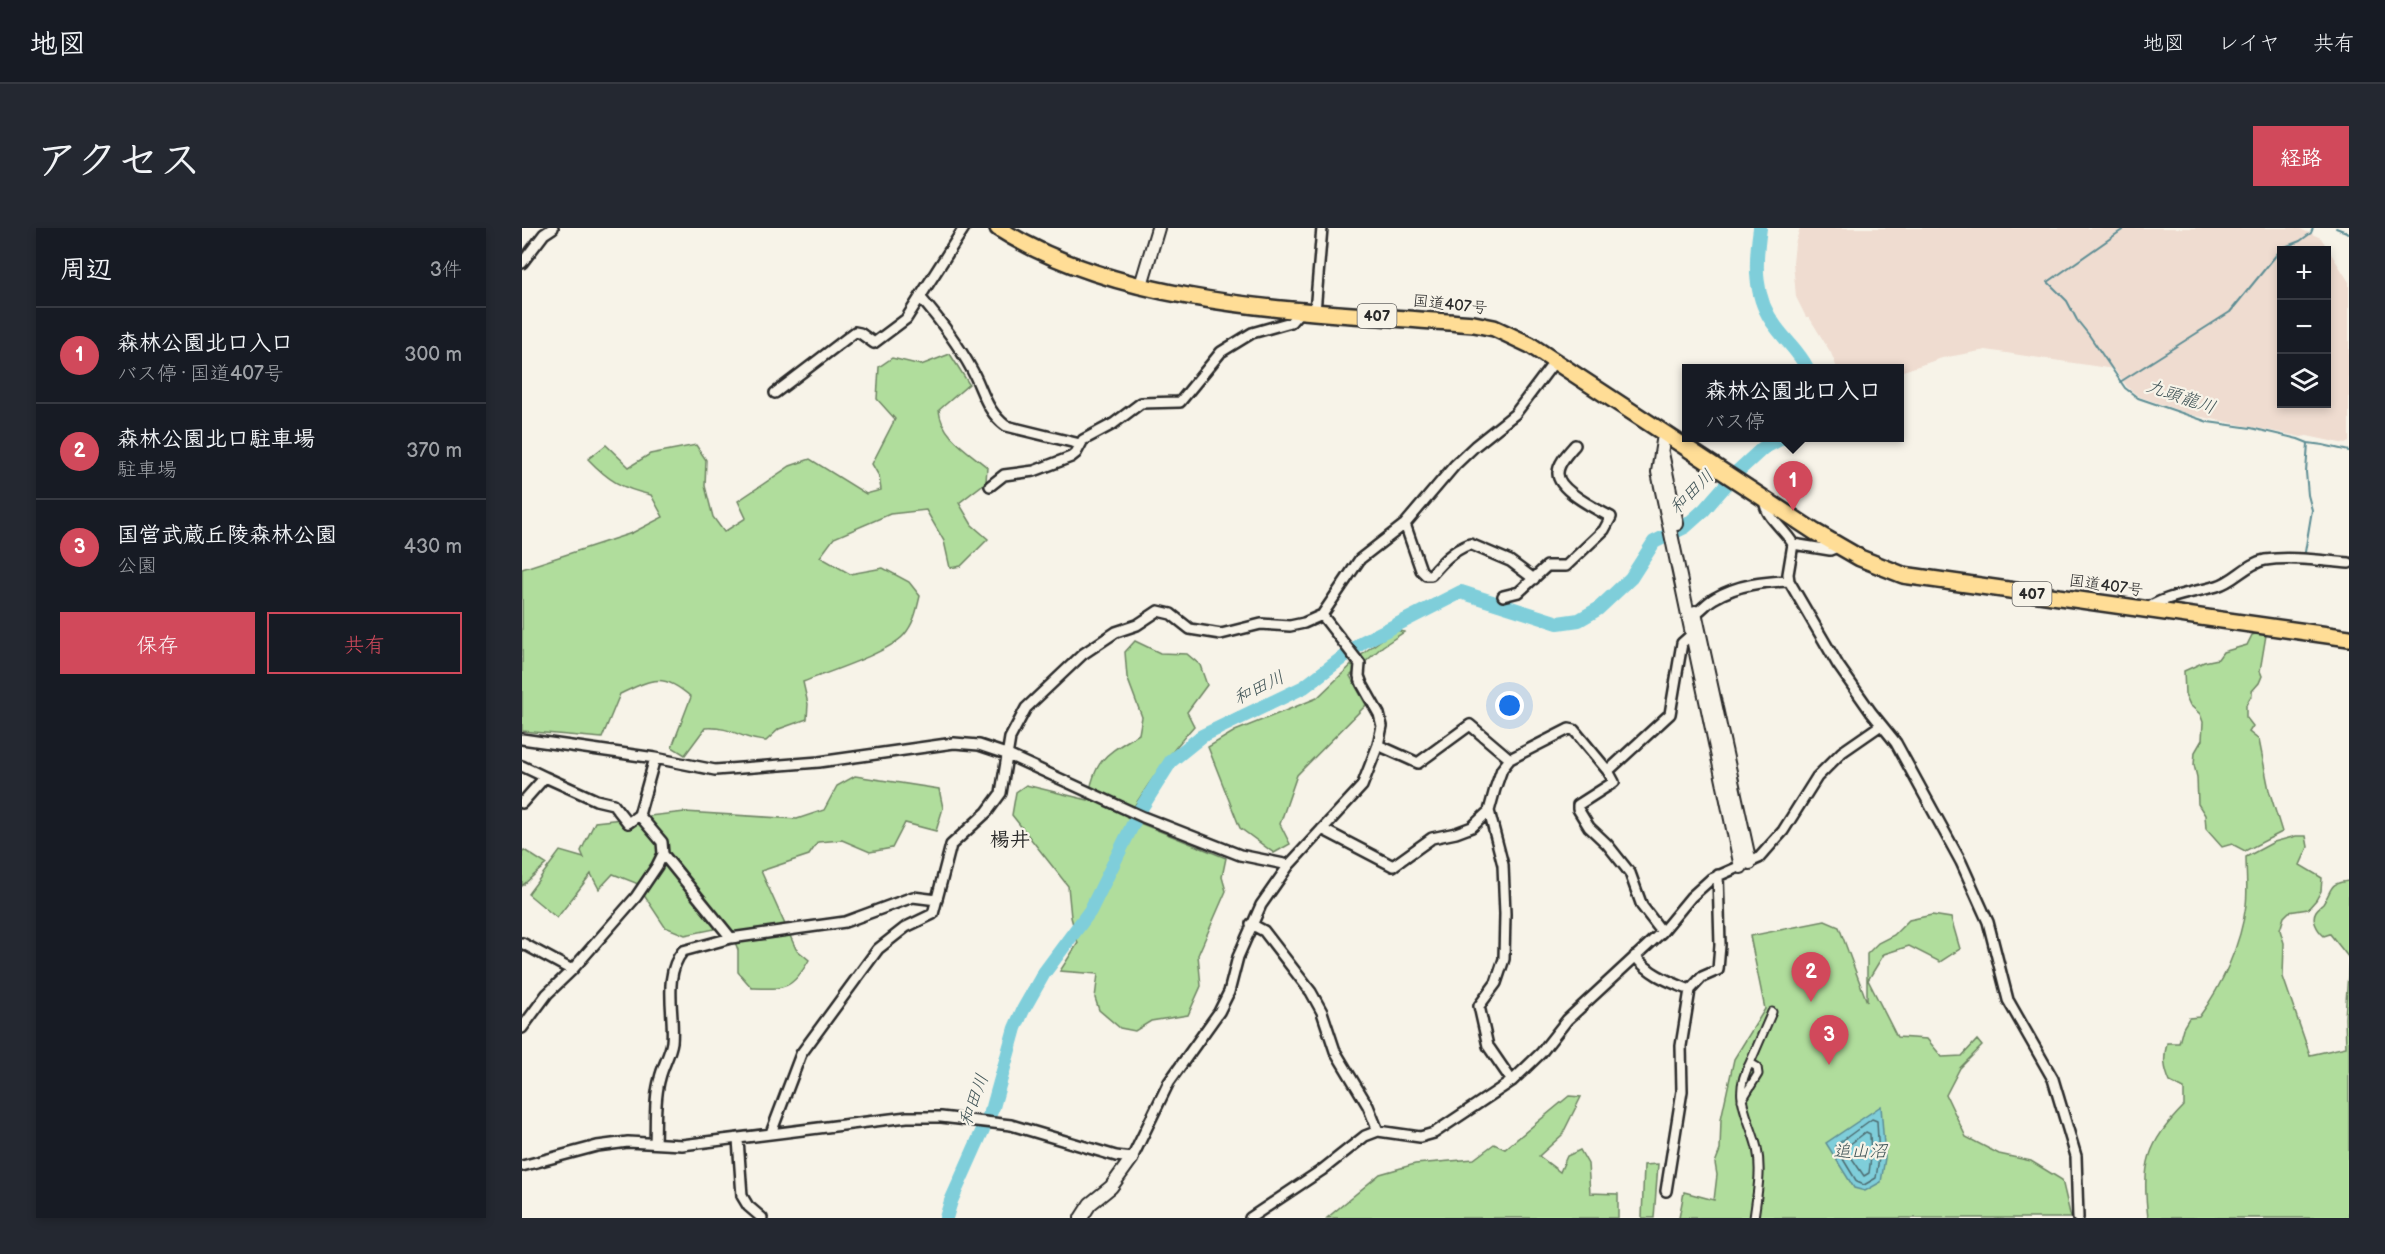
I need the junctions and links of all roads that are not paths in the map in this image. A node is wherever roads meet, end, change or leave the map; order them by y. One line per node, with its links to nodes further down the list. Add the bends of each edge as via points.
1 (553, 228): 6 (street)
2 (964, 228): 8 (street)
3 (998, 228): 7 (highway, 国道407号 / 407, via 1077,267)
4 (1158, 228): 7 (street)
5 (1322, 228): 10 (street)
6 (522, 263)
7 (1141, 285): 9 (highway, 国道407号 / 407, via 1213,301)
8 (920, 297): 12 (street, via 906,319 874,343 855,332); 14 (street, via 971,368 997,419 1006,426)
9 (1299, 309): 10 (highway, 国道407号 / 407); 14 (street, via 1291,322 1252,333 1221,352 1180,402 1141,403)
10 (1315, 312): 11 (highway, 国道407号 / 407, via 1494,328)
11 (1555, 361): 13 (highway, 国道407号 / 407); 18 (street, via 1515,414 1455,465)
12 (775, 393)
13 (1663, 442): 17 (highway, 国道407号 / 407); 27 (street)
14 (1080, 444): 16 (street, via 1071,457 1034,471 1004,475)
15 (1575, 445): 22 (street, via 1557,470 1558,477 1577,499 1611,517 1604,530 1566,566 1547,566)
16 (990, 486)
17 (1764, 501): 19 (street, via 1769,515); 20 (highway, 国道407号 / 407)
18 (1405, 524): 22 (street, via 1426,575 1431,575 1446,557 1470,544 1510,561); 26 (street, via 1360,559)
19 (1792, 544): 20 (street, via 1830,550); 23 (street)
20 (1840, 546): 25 (highway, 国道407号 / 407, via 1903,575)
21 (2349, 563): 25 (street, via 2265,560 2226,583 2157,603)
22 (1534, 579): 24 (street, via 1519,592)
23 (1789, 581): 27 (street, via 1737,588 1713,598); 30 (street, via 1838,665)
24 (1503, 596)
25 (2147, 610): 29 (highway, 国道407号 / 407)
26 (1322, 615): 32 (street, via 1360,664 1359,676 1381,722); 33 (street, via 1290,626 1261,624 1221,634 1190,629 1171,614 1158,611 1137,625 1116,632 1074,662 1026,708)
27 (1691, 616): 28 (street); 45 (street)
28 (1691, 635): 37 (street, via 1682,643 1670,714); 45 (street)
29 (2349, 638)
30 (1881, 725): 45 (street, via 1842,752 1817,777 1773,844); 71 (street, via 1896,742 1961,862 1988,922 2008,1000 2053,1078 2076,1156)
31 (522, 739): 34 (street)
32 (1378, 745): 35 (street, via 1418,764 1470,725); 42 (street, via 1362,786)
33 (1006, 754): 34 (street, via 980,745 954,743 819,762 715,770); 44 (street, via 1143,817 1240,855); 47 (street, via 1001,793 987,812 951,845)
34 (655, 758): 41 (street)
35 (1510, 759): 37 (street, via 1569,729); 40 (street, via 1502,769)
36 (522, 766): 38 (street)
37 (1608, 771): 49 (street, via 1614,782 1578,805 1578,809 1630,873 1642,906)
38 (545, 777): 39 (street); 41 (street, via 613,804 628,823)
39 (522, 803)
40 (1489, 812): 42 (street, via 1472,827 1432,838 1393,866); 58 (street, via 1503,865 1504,959 1496,984 1479,1006 1488,1046)
41 (639, 815): 43 (street, via 662,842)
42 (1322, 829): 44 (street)
43 (663, 854): 50 (street); 53 (street, via 636,897)
44 (1289, 865): 48 (street)
45 (1746, 865): 46 (street)
46 (1718, 875): 49 (street, via 1691,897); 54 (street, via 1718,970 1702,977)
47 (937, 900): 50 (street, via 913,897 845,922); 61 (street, via 933,914 906,927 878,949 801,1054)
48 (1251, 924): 60 (street, via 1264,931 1311,992 1323,1012 1335,1051 1368,1106); 64 (street, via 1219,1012 1169,1082)
49 (1662, 932): 52 (street)
50 (731, 938): 63 (street, via 683,951 674,966 672,1040 659,1080)
51 (522, 943): 53 (street)
52 (1635, 956): 54 (street, via 1645,969); 58 (street, via 1567,1020)
53 (572, 970): 56 (street, via 547,994)
54 (1690, 990): 66 (street, via 1681,1046 1682,1091)
55 (1772, 1012): 57 (street)
56 (522, 1028)
57 (1750, 1063): 59 (street, via 1741,1084); 59 (street, via 1757,1067 1758,1074)
58 (1512, 1081): 60 (street, via 1434,1133 1420,1137)
59 (1742, 1100): 70 (street, via 1757,1148 1759,1184)
60 (1378, 1131): 69 (street, via 1348,1147 1322,1170)
61 (771, 1133): 62 (street); 64 (street, via 883,1119 949,1117 1011,1125)
62 (738, 1139): 63 (street); 67 (street, via 742,1196)
63 (655, 1143): 65 (street, via 597,1146)
64 (1132, 1158): 68 (street)
65 (522, 1166)
66 (1666, 1191)
67 (762, 1218)
68 (1081, 1218)
69 (1250, 1218)
70 (1754, 1218)
71 (2078, 1218)

